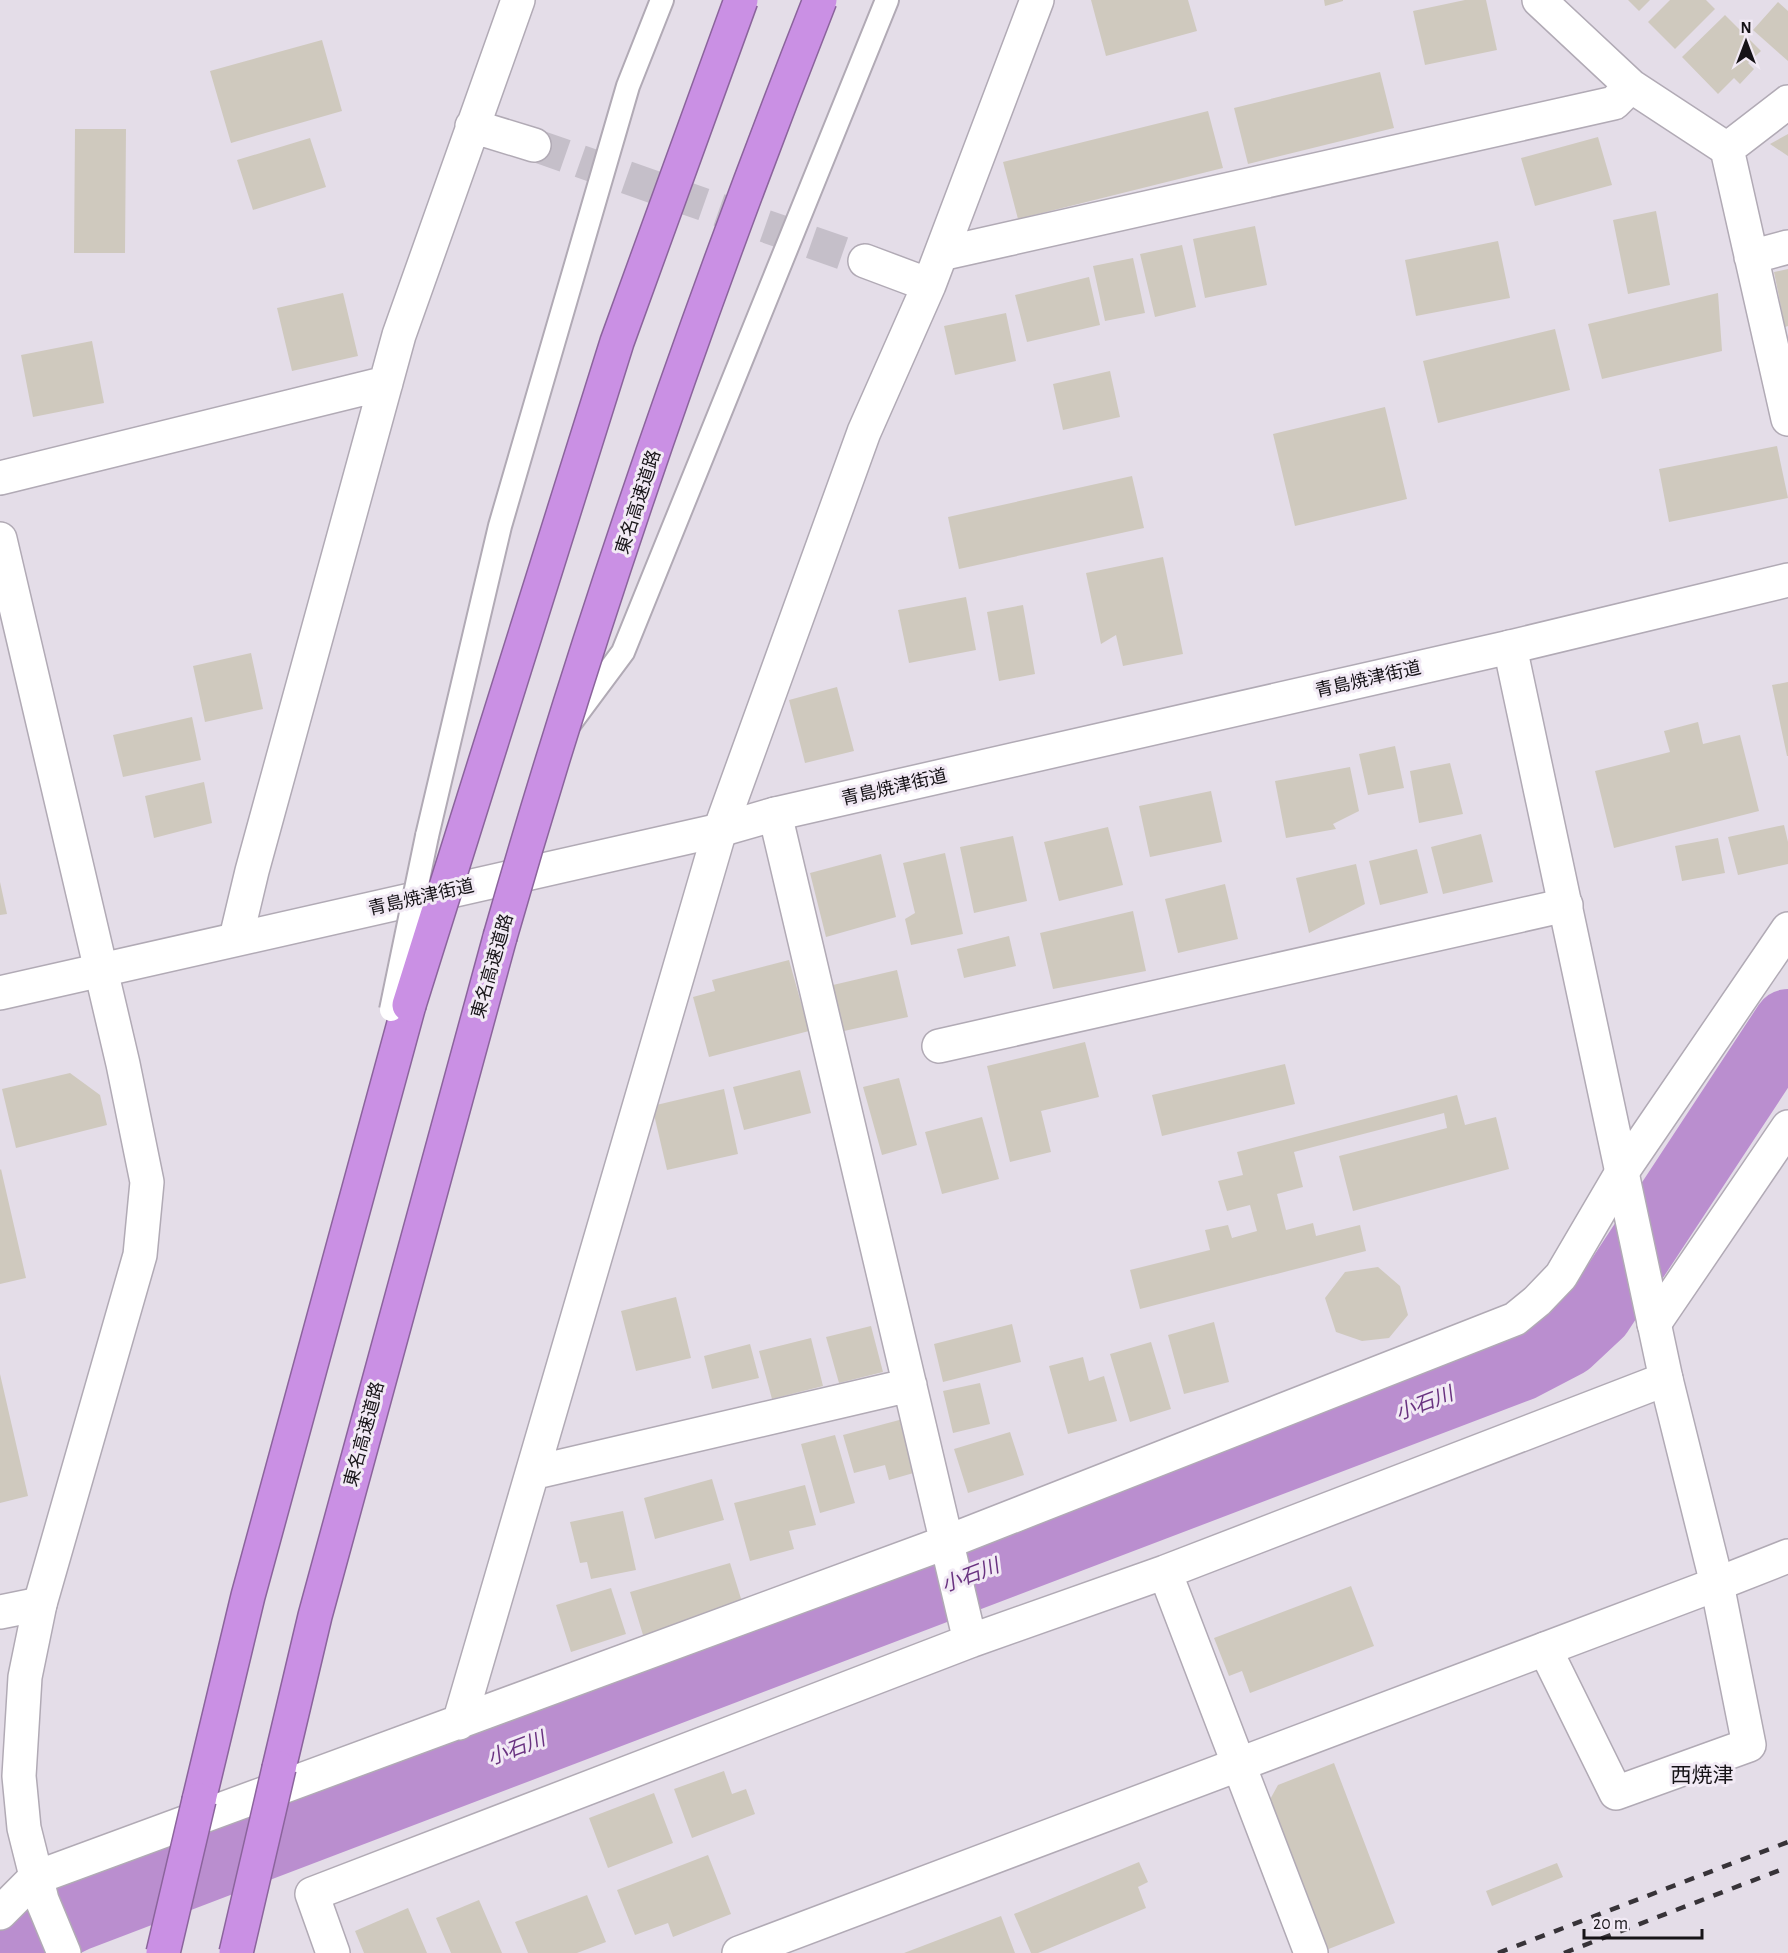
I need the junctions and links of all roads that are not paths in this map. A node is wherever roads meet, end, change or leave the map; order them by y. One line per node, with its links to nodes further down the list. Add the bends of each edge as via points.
1 (518, 0): 10 (street)
2 (662, 0): 32 (lane, bridge, via 628,86 500,526 427,836)
3 (741, 0): 32 (highway, bridge, via 617,342)
4 (820, 0): 24 (highway, 東名高速道路, bridge, via 777,108 666,418)
5 (887, 0): 24 (lane, via 623,652)
6 (1037, 0): 14 (street)
7 (1539, 0): 8 (street)
8 (1631, 86): 12 (street); 14 (street, via 1614,103)
9 (1788, 102): 12 (street)
10 (472, 126): 11 (street); 18 (street)
11 (534, 145)
12 (1727, 149): 15 (street)
13 (1788, 247): 15 (street)
14 (941, 254): 17 (street)
15 (1751, 257): 19 (street)
16 (865, 261): 17 (street)
17 (929, 285): 26 (street, via 864,432)
18 (386, 382): 20 (street); 29 (street)
19 (1788, 419)
20 (0, 478)
21 (0, 539): 30 (street)
22 (1788, 580): 23 (street, 青島焼津街道)
23 (1510, 647): 25 (street, 青島焼津街道); 27 (street)
24 (559, 739): 54 (highway, 東名高速道路, bridge, via 500,937 315,1616)
25 (775, 814): 26 (street, 青島焼津街道); 38 (street)
26 (720, 830): 29 (street, 青島焼津街道); 39 (street)
27 (1566, 905): 33 (street); 35 (street)
28 (1788, 929): 35 (street)
29 (236, 938): 30 (street, 青島焼津街道)
30 (99, 970): 31 (street, 青島焼津街道); 44 (street, via 147,1182 146,1217 141,1256)
31 (0, 993)
32 (400, 1008): 53 (highway, bridge, via 339,1263 248,1596)
33 (939, 1046)
34 (1788, 1127): 36 (street)
35 (1622, 1172): 36 (street); 40 (street, via 1561,1276 1515,1319)
36 (1654, 1324): 37 (street)
37 (1666, 1379): 42 (street); 43 (street)
38 (910, 1385): 39 (street); 40 (street)
39 (532, 1473): 48 (street)
40 (947, 1542): 46 (street); 48 (street)
41 (1788, 1556): 43 (street)
42 (1165, 1572): 46 (street); 49 (street)
43 (1717, 1584): 47 (street); 47 (street, via 1749,1745 1616,1793)
44 (40, 1604): 45 (street); 50 (street, via 25,1677 19,1776 24,1827)
45 (0, 1612)
46 (970, 1641): 55 (street, via 312,1894)
47 (1545, 1649): 49 (street)
48 (459, 1723): 50 (street)
49 (1239, 1765): 56 (street); 57 (street)
50 (38, 1889): 51 (street); 52 (street)
51 (0, 1913)
52 (64, 1953)
53 (163, 1953)
54 (236, 1953)
55 (333, 1953)
56 (739, 1953)
57 (1311, 1953)

